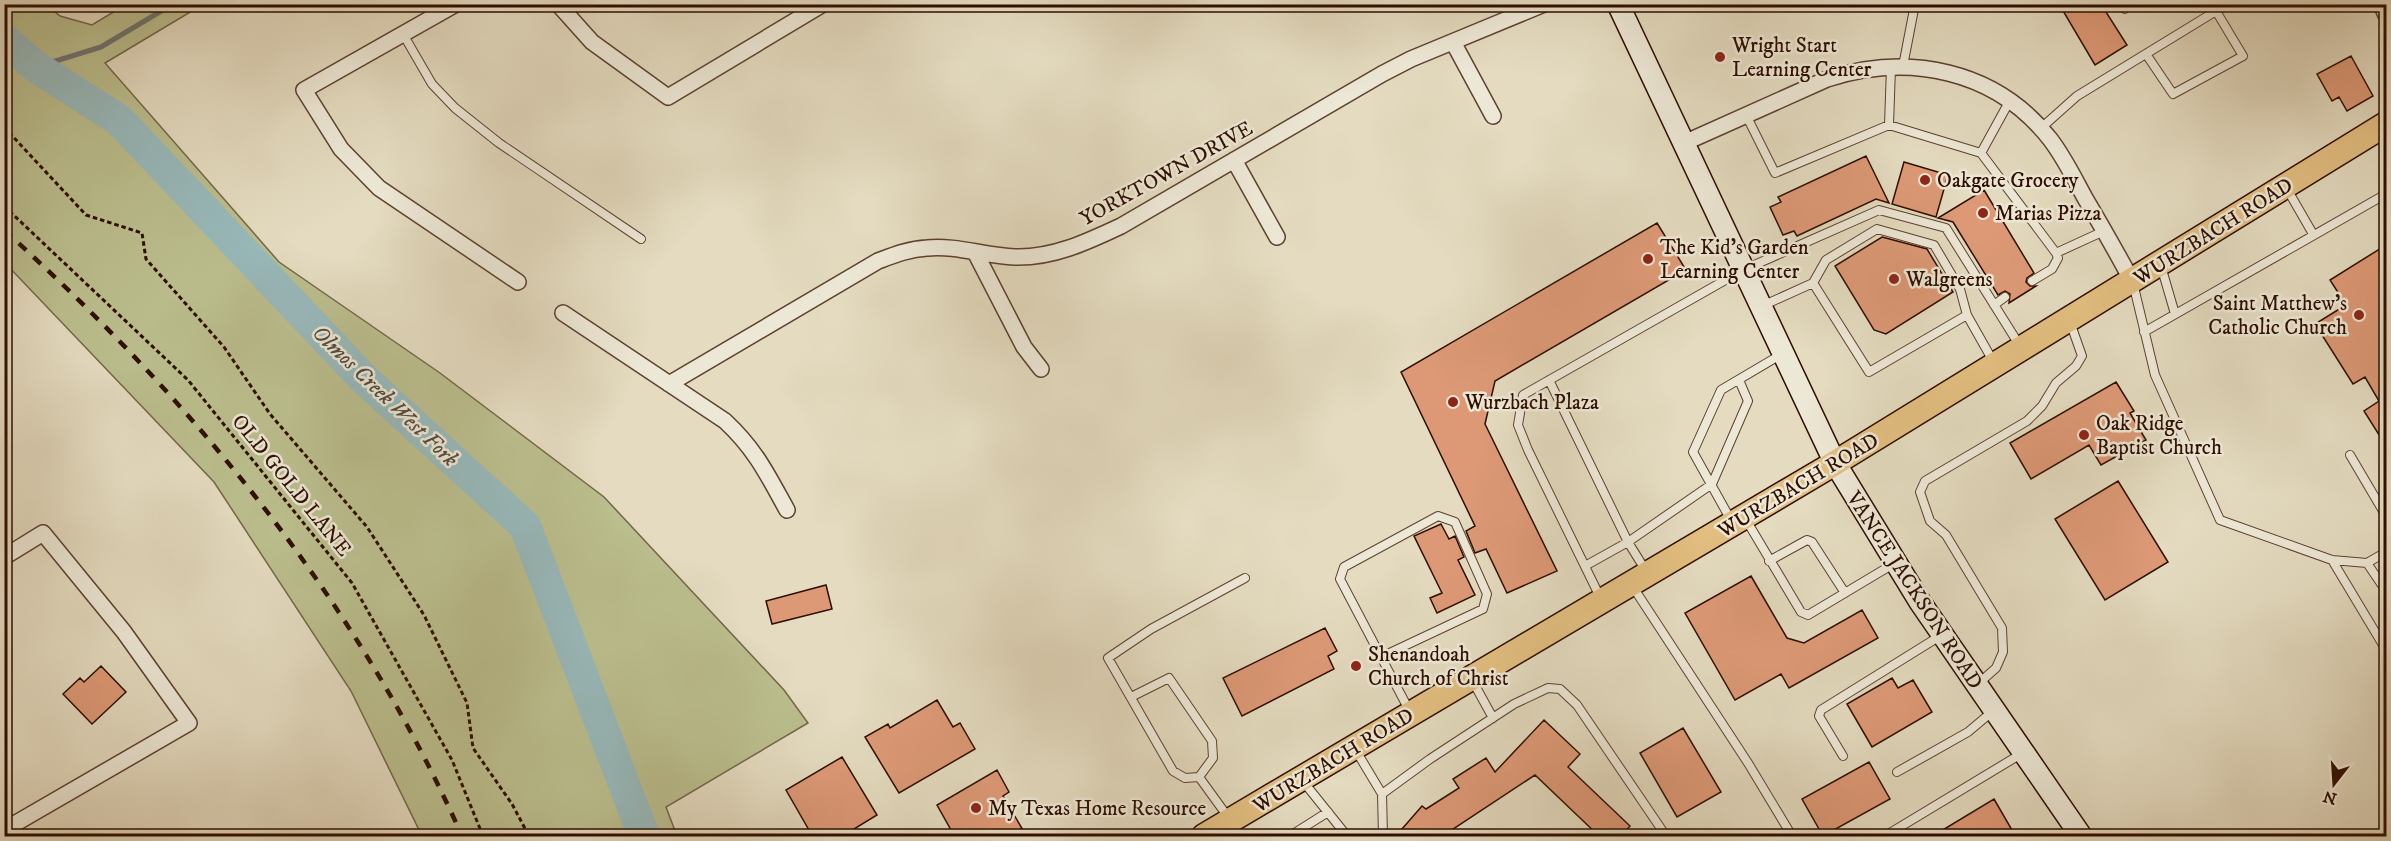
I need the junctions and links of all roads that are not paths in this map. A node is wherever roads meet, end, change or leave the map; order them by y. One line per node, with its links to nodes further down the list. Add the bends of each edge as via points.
1 (456, 4): 10 (street)
2 (558, 4): 3 (street, via 592,42 668,97)
3 (823, 4)
4 (1544, 4): 11 (street, YORKTOWN DRIVE)
5 (1618, 4): 20 (main road, VANCE JACKSON ROAD)
6 (1915, 4): 13 (lane)
7 (2380, 4): 9 (street)
8 (2214, 8): 12 (lane); 12 (lane, via 2243,56 2173,94)
9 (2386, 15)
10 (404, 34): 28 (lane, via 432,84 455,108 499,143); 35 (street, via 304,90 341,148 379,188)
11 (1453, 42): 16 (street); 22 (street, YORKTOWN DRIVE, via 1382,74)
12 (2146, 54): 19 (lane, via 2077,96)
13 (1897, 66): 14 (street, via 1967,79); 15 (street, via 1836,76); 18 (lane)
14 (2009, 102): 19 (street); 21 (lane)
15 (1746, 115): 18 (lane, via 1775,172); 20 (street)
16 (1493, 116)
17 (2386, 124): 23 (main road, WURZBACH ROAD)
18 (1889, 125): 21 (lane)
19 (2040, 129): 25 (street, via 2063,159)
20 (1684, 143): 32 (main road, VANCE JACKSON ROAD)
21 (1981, 153): 30 (lane)
22 (1234, 160): 27 (street); 29 (street, YORKTOWN DRIVE, via 1121,226 1064,251 1016,257)
23 (2285, 186): 26 (lane); 31 (main road, WURZBACH ROAD)
24 (2386, 194): 26 (lane)
25 (2104, 231): 30 (lane); 34 (street)
26 (2313, 234): 41 (lane)
27 (1277, 237)
28 (641, 239)
29 (975, 252): 48 (street, via 1024,347); 51 (street, YORKTOWN DRIVE, via 928,247 902,251 878,261)
30 (2056, 253): 33 (lane, via 2058,258 2052,269)
31 (2160, 264): 34 (main road, WURZBACH ROAD); 41 (lane)
32 (1743, 270): 38 (lane, via 1879,210 1946,228); 39 (main road, VANCE JACKSON ROAD); 49 (lane)
33 (2032, 281)
34 (2132, 281): 43 (main road, WURZBACH ROAD); 44 (lane)
35 (518, 282)
36 (1813, 283): 39 (lane); 42 (lane, via 1869,372); 42 (lane, via 1826,260 1877,229 1934,245 1960,289)
37 (2006, 297): 38 (lane)
38 (1994, 304): 45 (lane)
39 (1761, 307): 46 (main road, VANCE JACKSON ROAD)
40 (562, 313): 51 (street)
41 (2175, 314): 44 (lane)
42 (1967, 315): 47 (lane)
43 (2070, 320): 45 (main road, WURZBACH ROAD); 75 (lane, via 2082,356 2056,383 2042,406 2027,421 1925,481 1920,492 1930,521 1946,535 2002,628 2003,651 1996,668)
44 (2144, 332): 61 (lane, via 2155,375 2220,520)
45 (2022, 349): 47 (main road, WURZBACH ROAD)
46 (1783, 353): 50 (lane); 53 (main road, VANCE JACKSON ROAD)
47 (1995, 365): 53 (main road, WURZBACH ROAD)
48 (1041, 369)
49 (1549, 380): 58 (lane); 65 (lane, via 1523,394 1518,425)
50 (1739, 380): 54 (lane, via 1748,400); 54 (lane, via 1721,390 1693,452)
51 (669, 384): 55 (street, via 745,440)
52 (2350, 455): 56 (lane)
53 (1835, 464): 57 (main road, WURZBACH ROAD); 63 (main road, VANCE JACKSON ROAD)
54 (1712, 484): 57 (lane); 58 (lane)
55 (787, 510)
56 (2386, 516)
57 (1738, 521): 62 (lane); 67 (main road, WURZBACH ROAD)
58 (1628, 542): 65 (lane); 67 (lane)
59 (2386, 552): 64 (lane)
60 (4, 557): 89 (street, via 43,533 123,632 189,723)
61 (2332, 560): 64 (lane); 72 (lane)
62 (1769, 561): 69 (lane, via 1806,540 1812,542); 69 (lane, via 1801,612 1808,615)
63 (1895, 563): 69 (lane); 71 (main road, VANCE JACKSON ROAD)
64 (2367, 563): 68 (lane)
65 (1585, 566): 70 (lane)
66 (1245, 578): 76 (lane, via 1151,629 1108,658)
67 (1639, 579): 70 (main road, WURZBACH ROAD); 95 (lane)
68 (2386, 591)
69 (1845, 593)
70 (1602, 601): 74 (main road, WURZBACH ROAD)
71 (1942, 635): 75 (main road, VANCE JACKSON ROAD); 82 (lane, via 1821,710 1819,716)
72 (2386, 650)
73 (1381, 657): 73 (lane, via 1340,579 1344,567 1438,516 1455,522 1487,594 1482,609); 78 (lane)
74 (1471, 679): 78 (main road, WURZBACH ROAD); 79 (lane)
75 (1975, 686): 77 (main road, VANCE JACKSON ROAD)
76 (1131, 697): 84 (lane, via 1173,771 1185,778); 84 (lane, via 1169,678 1212,741 1213,758)
77 (1993, 711): 81 (main road, VANCE JACKSON ROAD); 83 (lane, via 1968,732)
78 (1411, 714): 80 (main road, WURZBACH ROAD)
79 (1493, 718): 86 (lane); 94 (lane, via 1548,688 1560,689 1577,705)
80 (1354, 748): 85 (main road, WURZBACH ROAD); 86 (lane)
81 (2023, 753): 96 (lane); 97 (main road, VANCE JACKSON ROAD)
82 (1843, 756)
83 (1897, 772)
84 (1199, 777): 88 (lane)
85 (1301, 779): 87 (lane); 88 (main road, WURZBACH ROAD)
86 (1382, 794): 93 (lane)
87 (1328, 812): 91 (lane); 92 (lane)
88 (1230, 821): 90 (main road, WURZBACH ROAD)
89 (4, 830)
90 (1204, 837)
91 (1290, 837)
92 (1347, 837)
93 (1383, 837)
94 (1666, 837)
95 (1792, 837)
96 (1885, 837)
97 (2081, 837)

